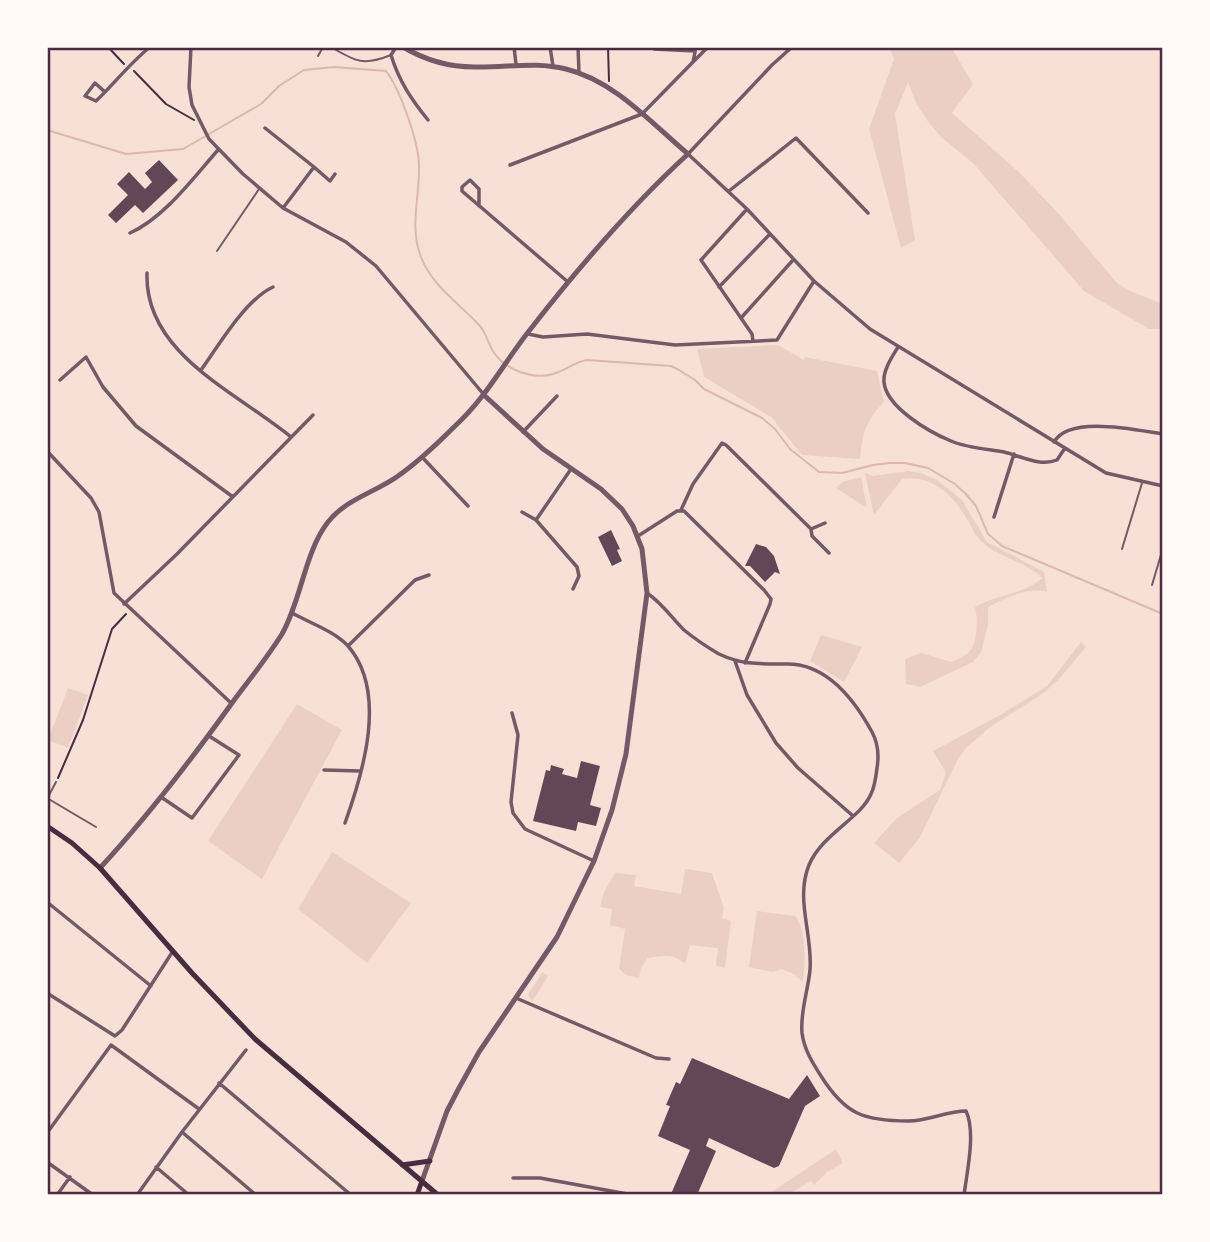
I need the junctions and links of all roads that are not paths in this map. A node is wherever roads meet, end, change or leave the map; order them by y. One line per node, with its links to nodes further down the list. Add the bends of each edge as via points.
1 (150, 47): 20 (street)
2 (191, 47): 24 (street, via 192,105)
3 (323, 47): 15 (lane)
4 (331, 47): 14 (lane, via 363,62)
5 (396, 47): 14 (street)
6 (403, 47): 17 (street, via 455,66)
7 (514, 47): 17 (street)
8 (550, 47): 18 (street)
9 (578, 47): 19 (street)
10 (708, 47): 16 (street)
11 (788, 48): 25 (street)
12 (654, 49): 13 (street)
13 (695, 49): 16 (street)
14 (391, 55): 22 (street, via 408,96)
15 (318, 56)
16 (693, 62): 21 (street)
17 (516, 64): 18 (street)
18 (553, 66): 19 (street)
19 (579, 73): 21 (street, via 609,88)
20 (106, 92): 20 (street, via 96,101 85,96 95,83)
21 (642, 114): 25 (street); 26 (street)
22 (428, 120)
23 (265, 128): 27 (street)
24 (218, 149): 29 (street); 35 (street, via 184,188 143,227)
25 (688, 154): 30 (street); 41 (street, via 620,220)
26 (510, 165)
27 (314, 167): 28 (street, via 330,181); 32 (street)
28 (335, 174)
29 (259, 189): 32 (street); 37 (lane)
30 (729, 191): 33 (street); 34 (street, via 796,138)
31 (480, 206): 31 (street, via 462,191 470,180 479,188); 41 (street)
32 (284, 208): 50 (street, via 346,242 376,266)
33 (747, 209): 36 (street); 43 (street, via 701,260)
34 (868, 214)
35 (130, 233)
36 (770, 234): 38 (street); 43 (street)
37 (218, 251)
38 (793, 260): 40 (street); 44 (street)
39 (147, 272): 48 (street, via 146,289 170,341)
40 (814, 281): 46 (street, via 777,340); 47 (street)
41 (568, 282): 45 (street)
42 (273, 287): 48 (street, via 247,308)
43 (719, 288): 44 (street)
44 (741, 318): 46 (street)
45 (527, 333): 46 (street, via 543,337 587,334 675,345); 50 (street)
46 (753, 341)
47 (898, 347): 56 (street); 59 (street, via 883,380 899,408 950,441)
48 (201, 370): 55 (street)
49 (60, 380): 64 (street, via 86,357 103,387 136,426)
50 (485, 396): 53 (street); 60 (street)
51 (557, 396): 53 (street)
52 (313, 415): 55 (street)
53 (523, 432): 61 (street)
54 (1163, 434): 56 (street, via 1100,426 1070,428)
55 (291, 437): 64 (street)
56 (1054, 442): 57 (street)
57 (1065, 448): 59 (street, via 1061,456 1044,463); 62 (street, via 1106,474)
58 (47, 451): 80 (street, via 99,512 114,593)
59 (1014, 454): 68 (street)
60 (421, 456): 65 (street); 81 (street, via 326,523)
61 (571, 469): 69 (street); 72 (street, via 616,502)
62 (1142, 483): 63 (street); 74 (lane)
63 (1163, 486)
64 (233, 497): 80 (street)
65 (468, 506)
66 (681, 510): 71 (street, via 722,443); 72 (street); 84 (street, via 771,599)
67 (522, 512): 69 (street)
68 (994, 517)
69 (536, 520): 78 (street, via 577,567 579,576)
70 (825, 523): 71 (street)
71 (811, 529): 75 (street)
72 (638, 536): 79 (street)
73 (1163, 548): 77 (lane)
74 (1122, 549)
75 (829, 553)
76 (429, 575): 82 (street, via 415,580)
77 (1152, 585)
78 (573, 589)
79 (647, 593): 83 (street, via 695,638); 97 (street, via 626,754)
80 (124, 604): 85 (street)
81 (292, 613): 82 (street); 85 (street)
82 (348, 646): 89 (street, via 363,671 370,703)
83 (735, 661): 84 (street); 93 (street, via 747,695 776,743)
84 (745, 663): 93 (street, via 815,669 831,678 857,709 877,742 878,761 871,795)
85 (232, 704): 87 (street)
86 (512, 713): 97 (street, via 518,735 513,813 525,830)
87 (209, 736): 91 (street); 91 (street, via 239,755 192,818)
88 (324, 771): 89 (street)
89 (360, 771): 94 (street)
90 (56, 782): 92 (lane)
91 (161, 797): 98 (street)
92 (48, 798): 96 (lane)
93 (852, 816): 126 (street, via 822,845 806,878 803,897 810,968 802,1019 805,1046 835,1098 850,1110 900,1121 966,1111 971,1134)
94 (345, 823)
95 (47, 826): 98 (main road)
96 (96, 827)
97 (594, 861): 103 (street, via 557,937)
98 (100, 869): 100 (main road)
99 (47, 902): 101 (street)
100 (173, 951): 101 (street); 112 (main road, via 255,1040)
101 (151, 985): 102 (street, via 115,1036)
102 (47, 993)
103 (515, 998): 105 (street, via 656,1058); 110 (street, via 447,1111)
104 (246, 1050): 106 (street)
105 (669, 1059)
106 (219, 1083): 107 (street); 122 (street)
107 (199, 1109): 108 (street); 109 (street, via 111,1045)
108 (182, 1132): 113 (street); 121 (street)
109 (47, 1133)
110 (430, 1161): 112 (main road); 116 (street)
111 (47, 1162): 114 (street)
112 (402, 1165): 116 (main road)
113 (156, 1167): 119 (street); 120 (street)
114 (70, 1177): 117 (street); 118 (street)
115 (513, 1178): 125 (street, via 540,1178)
116 (422, 1181): 123 (main road); 124 (main road)
117 (57, 1195)
118 (93, 1195)
119 (137, 1195)
120 (189, 1195)
121 (256, 1195)
122 (351, 1195)
123 (417, 1195)
124 (438, 1195)
125 (633, 1195)
126 (964, 1195)

